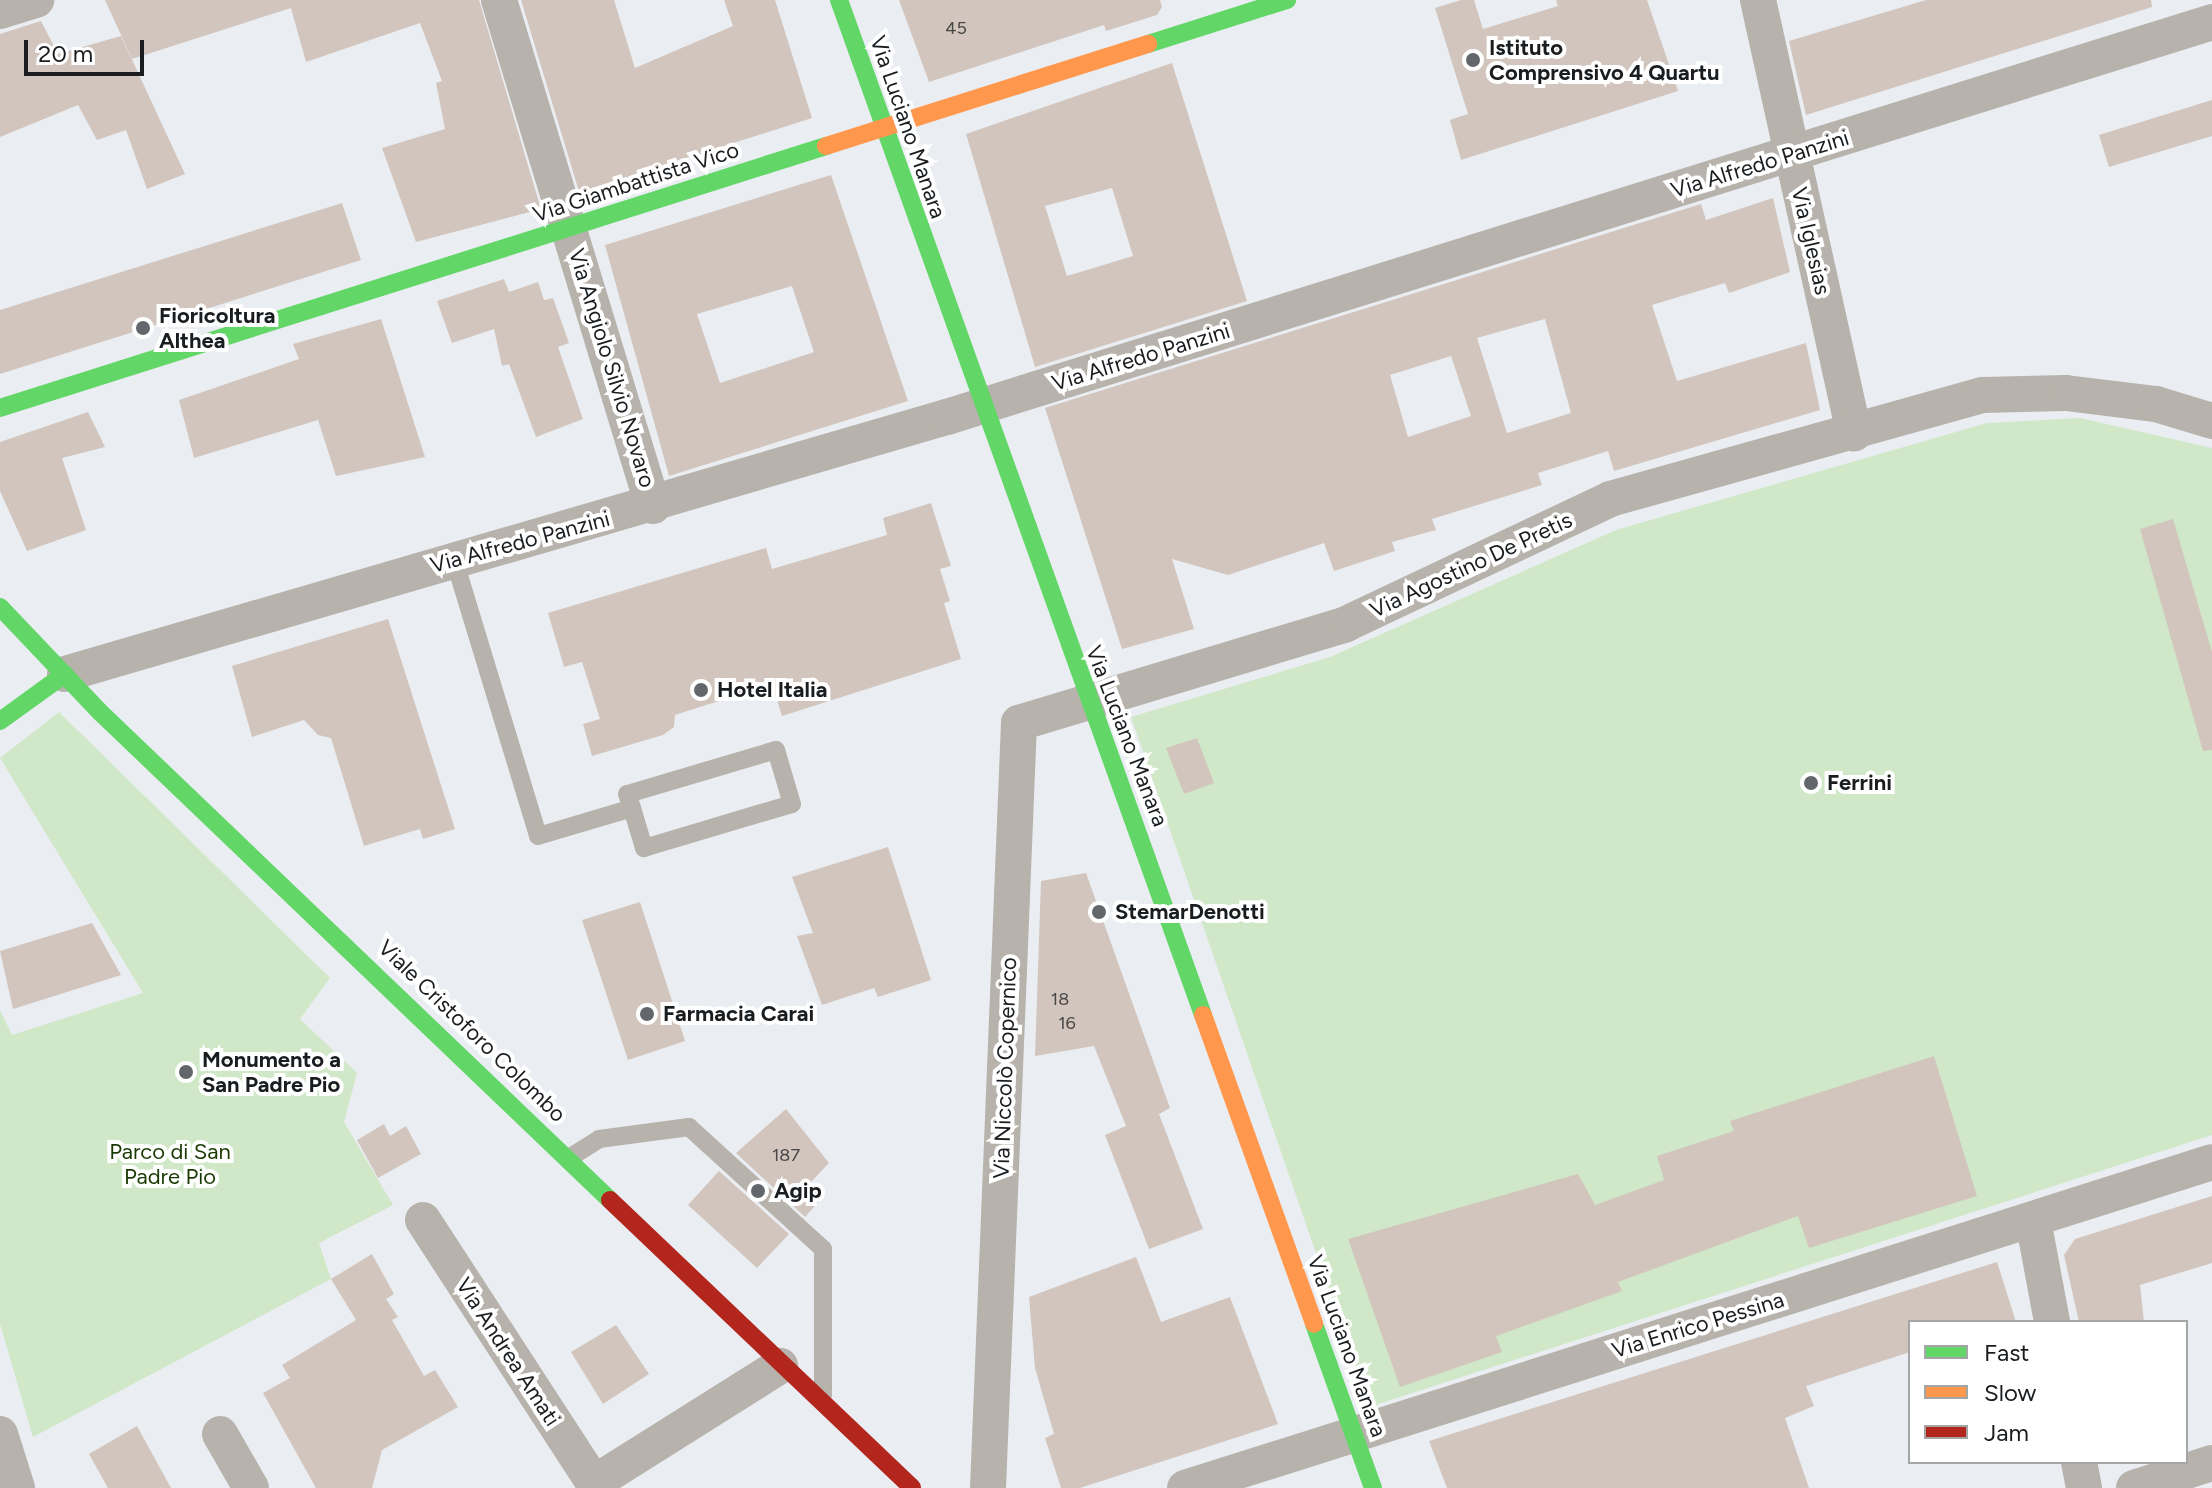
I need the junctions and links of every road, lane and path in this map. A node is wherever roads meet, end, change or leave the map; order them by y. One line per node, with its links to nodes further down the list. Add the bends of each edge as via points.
1 (36, 0): 6 (street)
2 (499, 0): 10 (street, Via Angiolo Silvio Novaro)
3 (839, 0): 8 (street, Via Luciano Manara)
4 (1287, 0): 8 (street, Via Giambattista Vico)
5 (1758, 0): 9 (street, Via Iglesias)
6 (0, 11)
7 (2212, 22): 9 (street, Via Alfredo Panzini)
8 (886, 130): 10 (street, Via Giambattista Vico); 11 (street, Via Luciano Manara)
9 (1791, 154): 11 (street, Via Alfredo Panzini); 14 (street, Via Iglesias)
10 (570, 228): 12 (street, Via Giambattista Vico); 15 (street, Via Angiolo Silvio Novaro)
11 (981, 406): 15 (street, Via Alfredo Panzini); 20 (street, Via Luciano Manara)
12 (0, 408)
13 (2212, 421): 14 (street, Via Agostino De Pretis, via 2156,404 2066,393 1982,395)
14 (1854, 434): 20 (street, Via Agostino De Pretis, via 1610,499 1346,624)
15 (653, 506): 16 (street, Via Alfredo Panzini)
16 (454, 559): 19 (street, Via Alfredo Panzini); 22 (lane, via 538,836)
17 (0, 586): 18 (street)
18 (5, 611): 19 (street, Viale Cristoforo Colombo)
19 (65, 674): 21 (street); 23 (street, Viale Cristoforo Colombo)
20 (1091, 702): 30 (street, Via Luciano Manara); 39 (street, Via Niccolò Copernico, via 1019,723)
21 (0, 721)
22 (632, 808): 22 (lane, via 644,848 792,804 776,750 627,794)
23 (569, 1158): 28 (street, Viale Cristoforo Colombo); 29 (lane, via 599,1139 689,1127 823,1249)
24 (2212, 1162): 26 (street, Via Enrico Pessina)
25 (423, 1220): 35 (street, Via Andrea Amati)
26 (2033, 1220): 27 (street); 30 (street, Via Enrico Pessina)
27 (2052, 1320)
28 (780, 1366): 29 (street, Viale Cristoforo Colombo); 35 (street, Via Andrea Amati)
29 (823, 1406): 38 (street, Viale Cristoforo Colombo)
30 (1352, 1433): 40 (street, Via Enrico Pessina); 41 (street, Via Luciano Manara)
31 (0, 1434): 36 (street)
32 (220, 1434): 37 (street)
33 (2212, 1463): 43 (street)
34 (2079, 1464): 42 (street)
35 (596, 1486)
36 (17, 1488)
37 (251, 1488)
38 (912, 1488)
39 (988, 1488)
40 (1185, 1488)
41 (1373, 1488)
42 (2084, 1488)
43 (2134, 1488)

